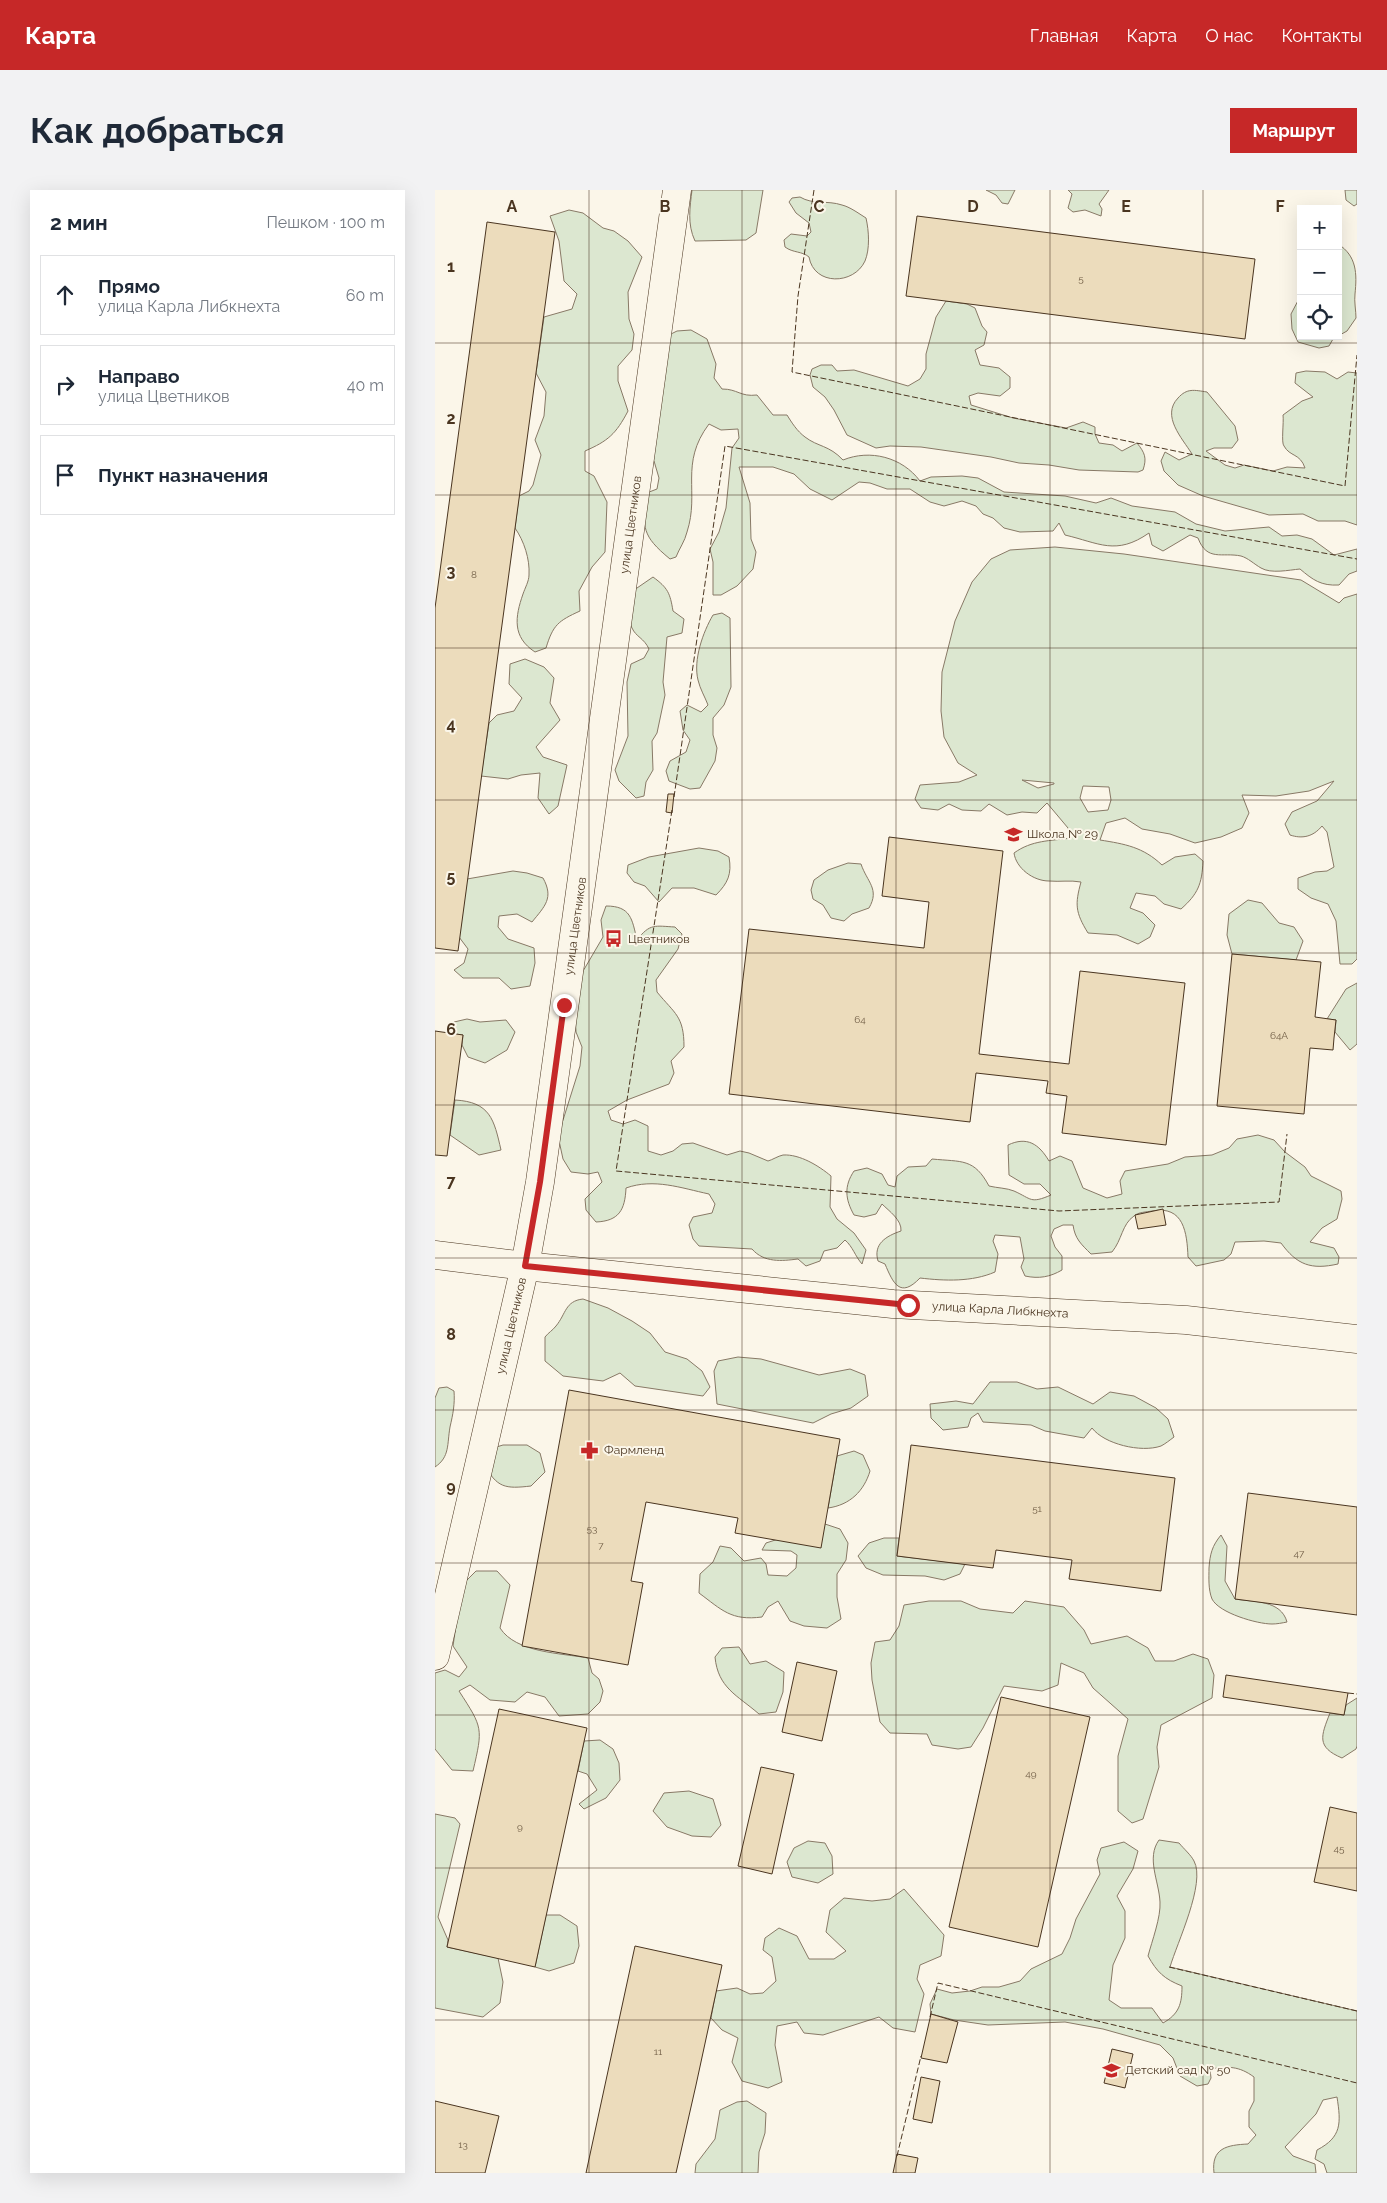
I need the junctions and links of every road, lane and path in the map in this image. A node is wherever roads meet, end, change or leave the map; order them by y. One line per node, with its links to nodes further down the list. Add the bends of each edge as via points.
1 (677, 190): 3 (street, улица Цветников, via 540,1182)
2 (435, 1255): 3 (street, улица Карла Либкнехта)
3 (525, 1266): 4 (street, улица Карла Либкнехта, via 901,1305 1186,1320); 5 (street, улица Цветников)
4 (1357, 1339)
5 (435, 1656)

